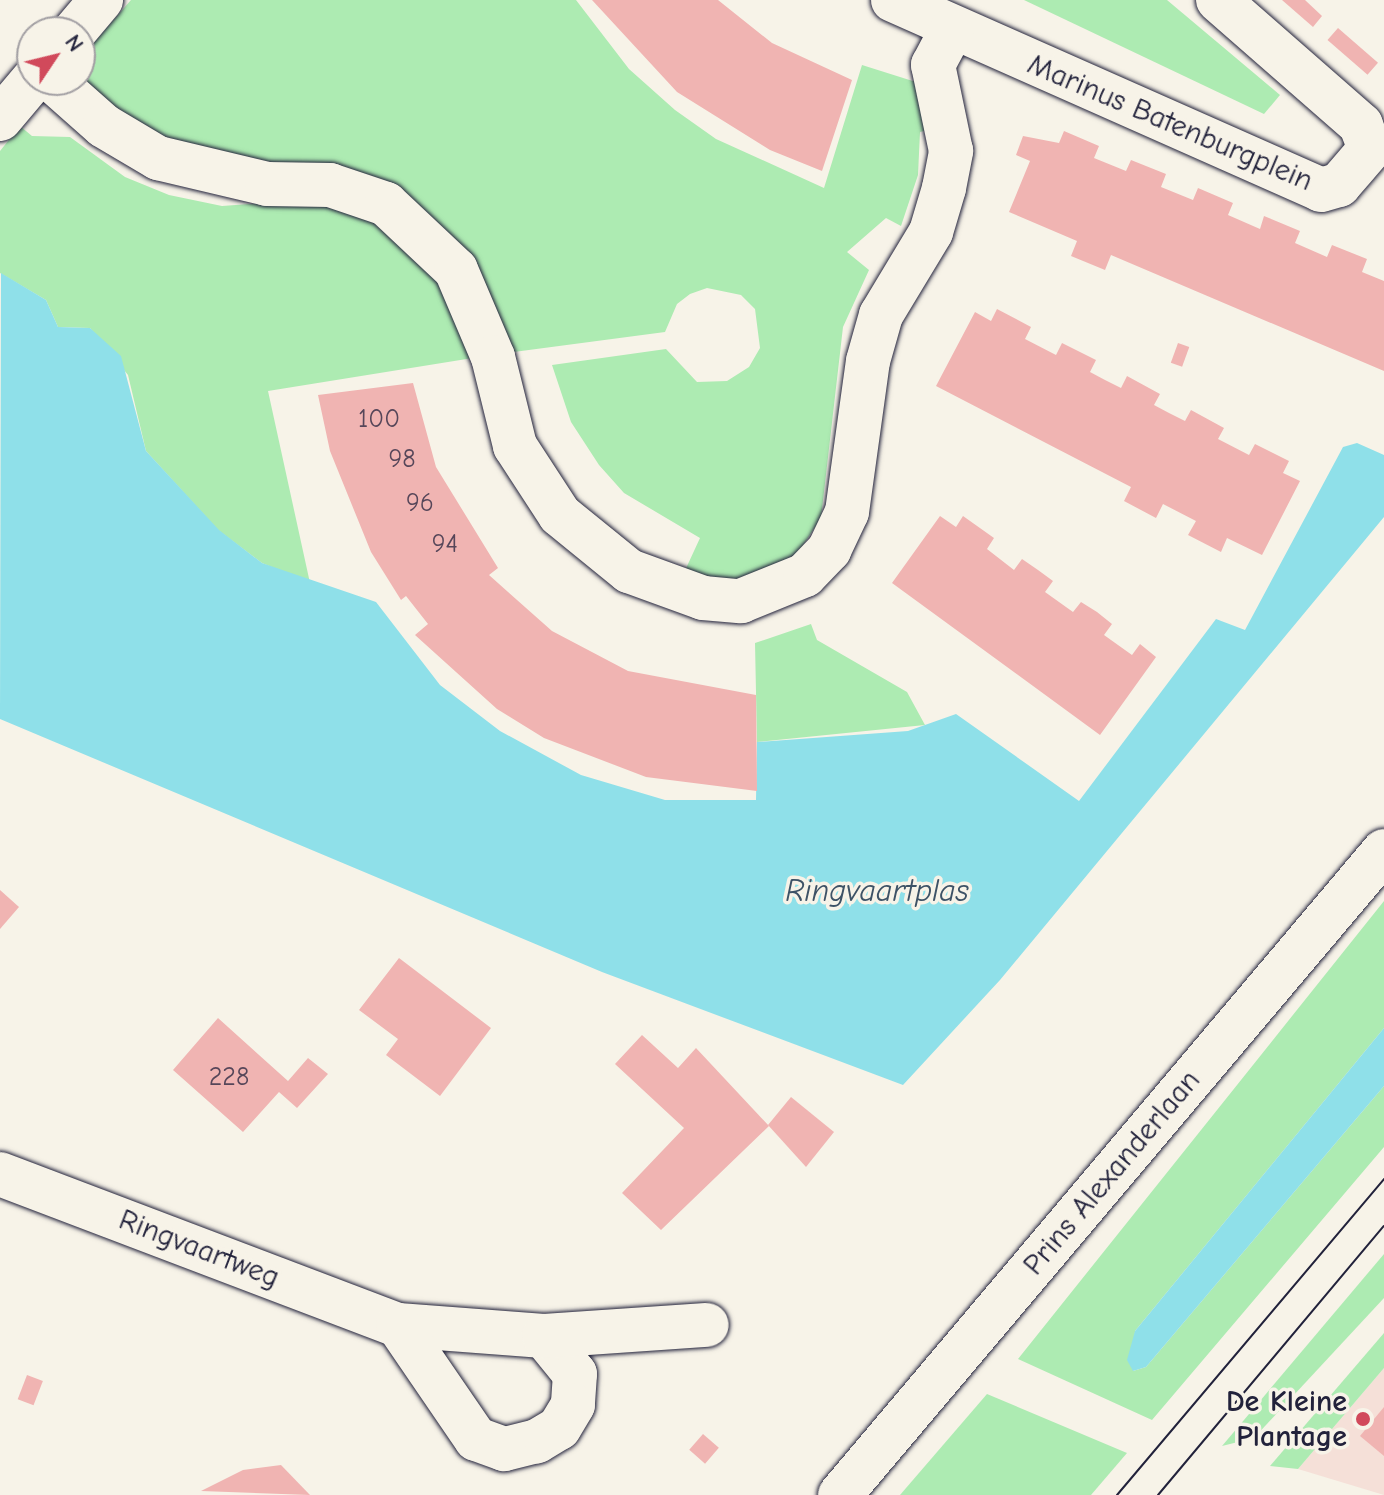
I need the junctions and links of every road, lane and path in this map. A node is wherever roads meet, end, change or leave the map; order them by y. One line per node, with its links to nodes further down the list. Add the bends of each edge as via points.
1 (101, 0): 4 (street)
2 (893, 0): 5 (street, Marinus Batenburgplein)
3 (1218, 0): 5 (street, Marinus Batenburgplein, via 1361,125 1370,149 1339,185 1321,190)
4 (88, 16)
5 (952, 30): 7 (street, via 933,65 951,151 944,188 931,232 881,315 868,361 847,512 829,550 805,575 741,601 703,598 629,571 560,515 515,446 493,357 456,270 386,204 330,185 267,184 158,158 104,126)
6 (19, 96): 8 (street)
7 (70, 96)
8 (0, 119)
9 (1384, 851): 14 (street, Prins Alexanderlaan)
10 (0, 1174): 11 (street, Ringvaartweg)
11 (398, 1325): 13 (street, Ringvaartweg); 13 (street, via 476,1439 504,1449 559,1428 573,1405 575,1374)
12 (707, 1325): 13 (street, Ringvaartweg)
13 (544, 1336)
14 (840, 1495)

